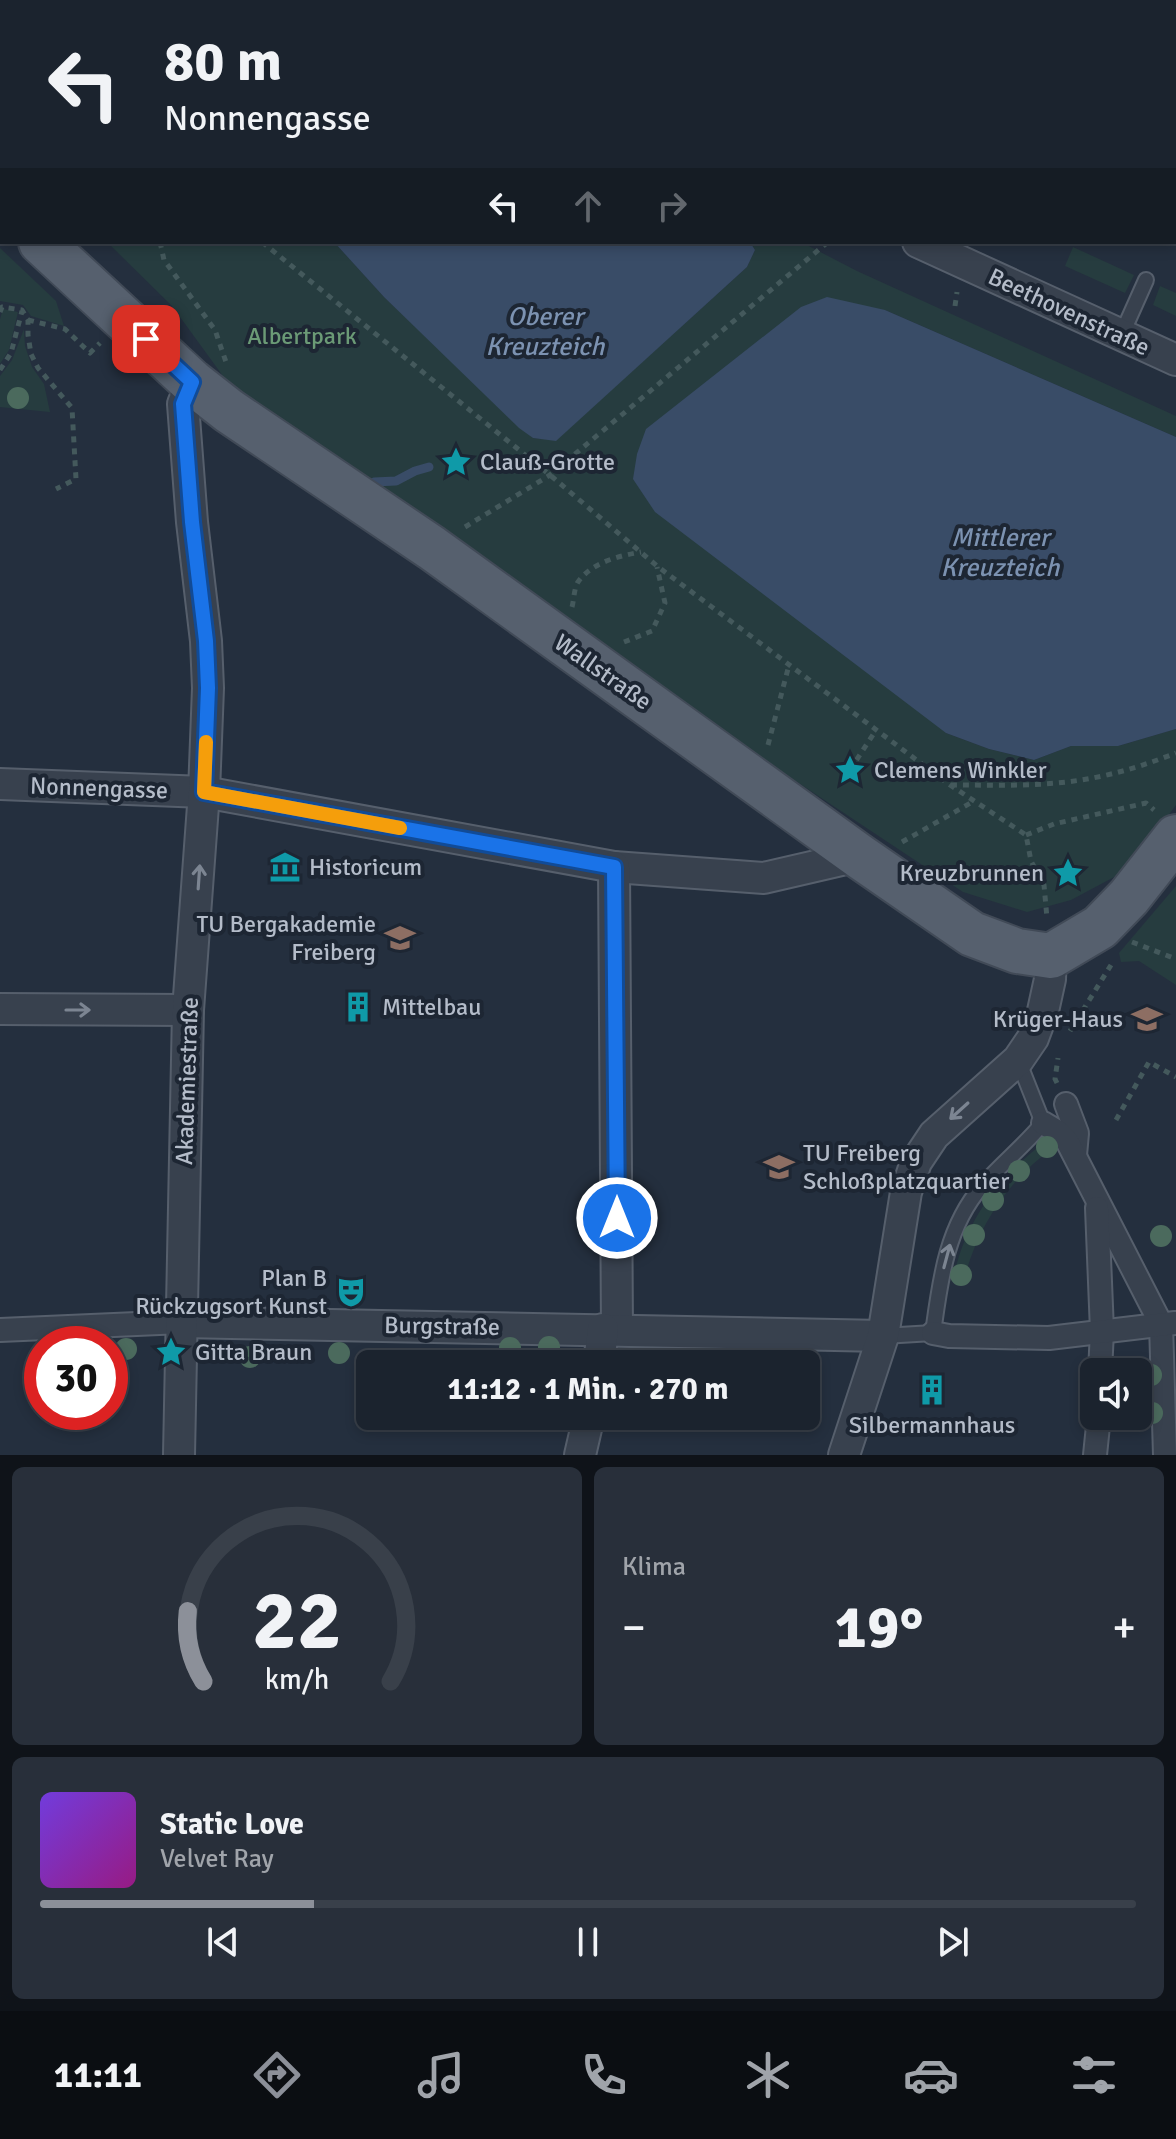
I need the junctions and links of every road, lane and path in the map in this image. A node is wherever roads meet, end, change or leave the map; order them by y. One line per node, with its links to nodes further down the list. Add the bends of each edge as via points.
1 (43, 244): 10 (main road, Wallstraße)
2 (160, 244): 16 (path, via 164,260 215,330 237,398)
3 (264, 244): 17 (path)
4 (826, 244): 17 (path)
5 (928, 244): 6 (street, Beethovenstraße)
6 (968, 252): 12 (street, Beethovenstraße)
7 (1146, 280): 12 (lane)
8 (1, 308): 9 (path)
9 (22, 310): 11 (path); 14 (path, via 11,353)
10 (123, 318): 11 (path, via 90,353 65,329); 15 (main road, Wallstraße)
11 (28, 320): 18 (path, via 38,368 72,408 76,479)
12 (1121, 336): 13 (street, Beethovenstraße)
13 (1176, 360)
14 (0, 370)
15 (192, 382): 16 (main road, Wallstraße); 31 (street, Akademiestraße, via 183,404 206,641)
16 (229, 411): 19 (main road, Wallstraße)
17 (550, 475): 19 (path); 20 (path)
18 (56, 489)
19 (432, 548): 29 (main road, Wallstraße)
20 (641, 552): 21 (path); 22 (path, via 595,566 577,583)
21 (657, 566): 23 (path, via 665,603 652,631); 24 (path)
22 (571, 612)
23 (613, 644)
24 (789, 665): 25 (path); 29 (path)
25 (876, 730): 27 (path); 30 (path)
26 (1176, 753): 30 (path, via 1088,779)
27 (850, 770)
28 (0, 784): 31 (street, Nonnengasse)
29 (761, 784): 35 (main road, Wallstraße)
30 (950, 785): 32 (path)
31 (204, 792): 36 (street, Nonnengasse); 40 (street, Akademiestraße, one-way to 31)
32 (974, 801): 34 (path); 35 (path)
33 (1168, 826): 34 (path, via 1146,803); 38 (main road, via 1129,897 1100,927)
34 (1026, 835): 38 (path, via 1031,861 1044,885)
35 (864, 859): 36 (street, Nonnengasse, via 764,878); 38 (main road, Wallstraße, via 972,934 1017,951)
36 (614, 867): 52 (street)
37 (1119, 953): 41 (path)
38 (1051, 956): 43 (street, via 1043,1011)
39 (0, 1009): 40 (street, one-way to 40)
40 (188, 1010): 50 (street, Akademiestraße)
41 (1064, 1043)
42 (1058, 1056): 45 (path, via 1055,1079)
43 (1018, 1060): 47 (lane); 56 (street, one-way to 56, via 934,1135 916,1162 906,1192)
44 (1176, 1077): 46 (path, via 1149,1062)
45 (1066, 1104): 48 (street, via 1077,1133)
46 (1116, 1120)
47 (1043, 1123): 48 (street, via 1067,1141); 55 (lane, one-way to 47, via 940,1285 963,1214 979,1189)
48 (1075, 1157): 49 (street)
49 (1097, 1199): 51 (street); 54 (street)
50 (182, 1322): 52 (street, Burgstraße); 53 (street, Burgstraße); 61 (street, Akademiestraße)
51 (1169, 1324): 54 (street); 65 (street)
52 (610, 1329): 56 (street, Burgstraße); 57 (street)
53 (0, 1330)
54 (1102, 1331): 55 (street, via 1049,1338); 58 (street)
55 (941, 1334): 56 (lane)
56 (883, 1336): 63 (street)
57 (603, 1350)
58 (1101, 1358)
59 (586, 1430): 62 (street)
60 (1098, 1430): 64 (street)
61 (179, 1455)
62 (580, 1455)
63 (844, 1455)
64 (1095, 1455)
65 (1165, 1455)

